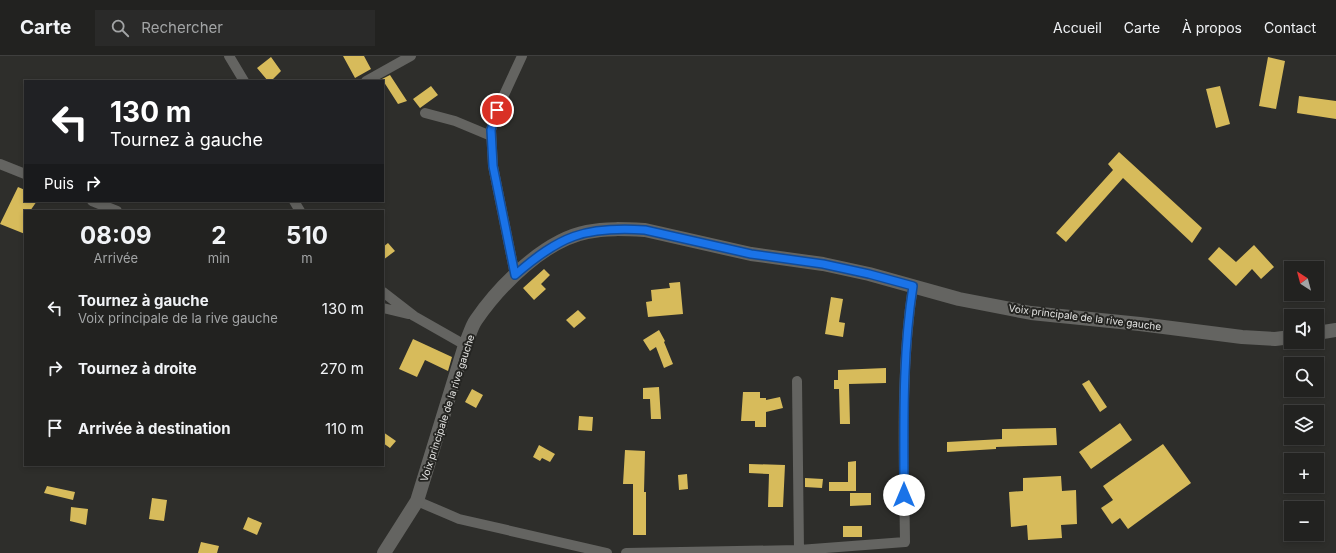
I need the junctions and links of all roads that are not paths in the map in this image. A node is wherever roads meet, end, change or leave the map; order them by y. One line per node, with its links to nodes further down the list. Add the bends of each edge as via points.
1 (230, 56): 4 (street)
2 (411, 56): 5 (street)
3 (522, 56): 7 (street, via 497,110)
4 (243, 80)
5 (368, 80)
6 (425, 113): 7 (street, via 455,121)
7 (491, 136): 12 (street, via 493,166)
8 (0, 164): 9 (street)
9 (24, 174)
10 (94, 202): 11 (street)
11 (114, 210)
12 (515, 275): 13 (street, Voix principale de la rive gauche, via 559,242 586,232 627,229 645,230 751,254 823,264); 20 (street, Voix principale de la rive gauche, via 476,321)
13 (913, 286): 19 (street, Voix principale de la rive gauche, via 959,299 1032,313 1242,337); 23 (street, via 907,326 904,417 905,542)
14 (384, 293): 16 (street)
15 (384, 308): 16 (street)
16 (414, 316): 20 (street)
17 (1336, 330): 18 (street)
18 (1324, 332)
19 (1284, 338)
20 (465, 345): 22 (street, Voix principale de la rive gauche)
21 (797, 381): 23 (street)
22 (417, 501): 24 (street, Voix principale de la rive gauche); 25 (street, via 459,519)
23 (799, 550): 26 (street)
24 (384, 553)
25 (608, 553)
26 (626, 553)

